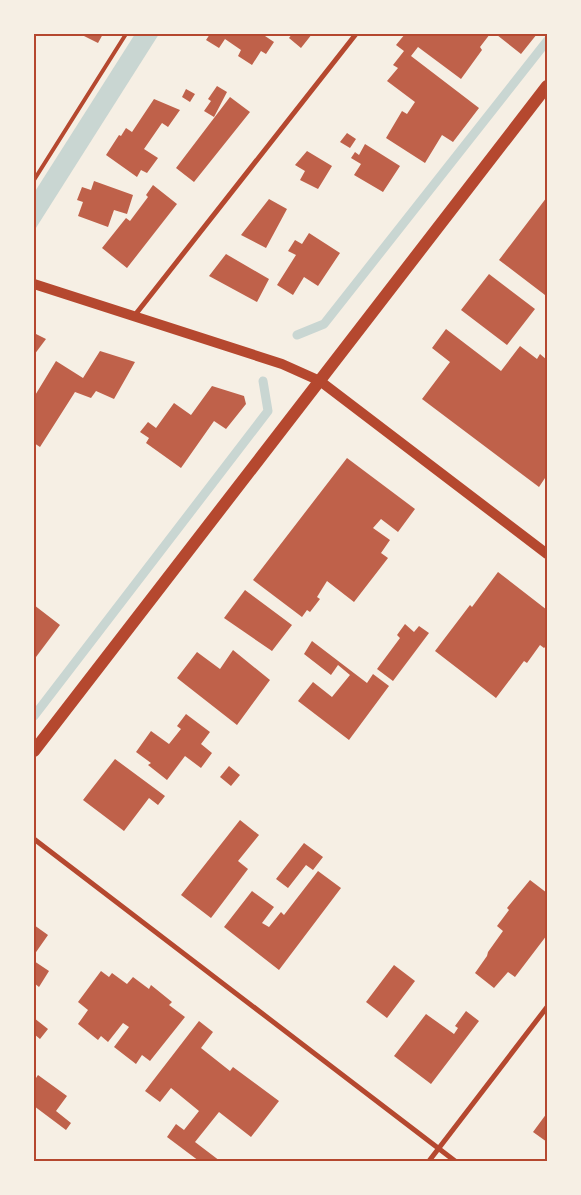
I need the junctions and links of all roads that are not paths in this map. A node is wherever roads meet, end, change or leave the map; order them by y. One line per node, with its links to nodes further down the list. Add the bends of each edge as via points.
1 (126, 34): 4 (lane)
2 (356, 34): 6 (street)
3 (547, 86): 7 (main road)
4 (34, 180)
5 (34, 284): 6 (main road)
6 (135, 316): 7 (main road, via 282,364)
7 (320, 381): 8 (main road); 9 (main road)
8 (547, 554)
9 (34, 751)
10 (34, 839): 12 (street)
11 (547, 1007): 12 (street)
12 (439, 1149): 13 (street); 14 (street)
13 (429, 1161)
14 (456, 1161)

